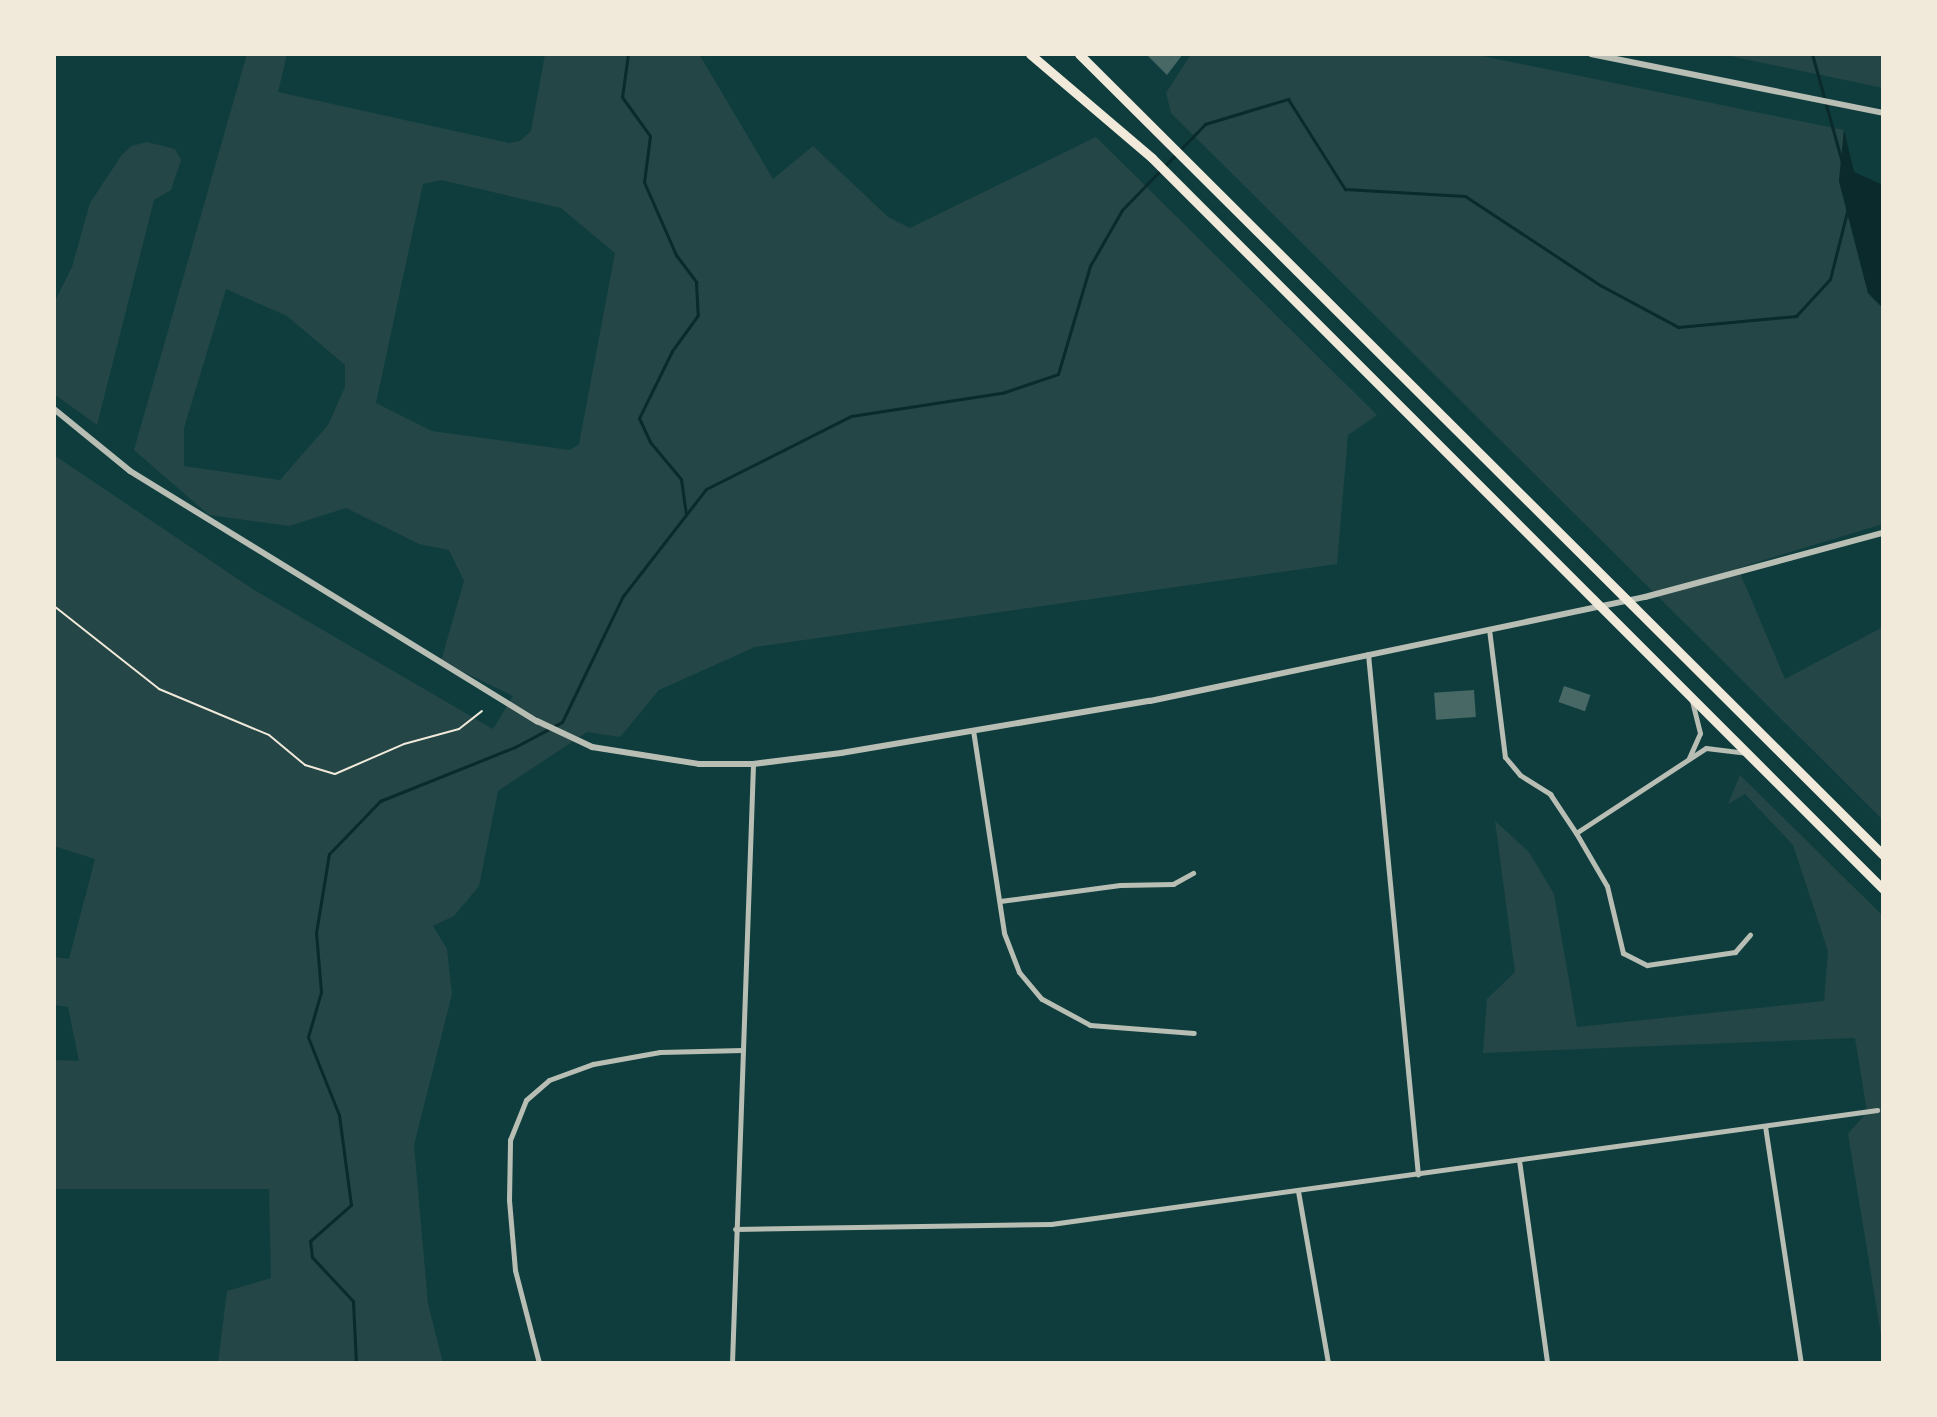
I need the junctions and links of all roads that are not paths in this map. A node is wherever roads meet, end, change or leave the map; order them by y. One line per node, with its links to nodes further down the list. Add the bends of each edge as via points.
1 (1030, 54): 8 (highway, via 1152,158)
2 (1079, 54): 7 (highway)
3 (1591, 54): 4 (street)
4 (1883, 113)
5 (54, 409): 15 (street, via 130,471 567,737 592,747 670,761)
6 (1883, 533): 7 (street)
7 (1624, 601): 8 (street); 17 (highway)
8 (1595, 606): 9 (street); 11 (highway)
9 (1489, 628): 10 (street); 16 (street, via 1505,757 1520,775 1550,794)
10 (1368, 654): 12 (street, via 1150,701); 27 (street)
11 (1692, 701): 13 (highway); 14 (street, via 1700,733)
12 (972, 729): 15 (street); 20 (street)
13 (1744, 753): 14 (street, via 1706,748); 19 (highway)
14 (1688, 759): 16 (street, via 1668,778)
15 (753, 764): 23 (street)
16 (1576, 833): 21 (street, via 1607,886 1618,945 1629,959 1647,965 1735,952)
17 (1883, 855)
18 (1193, 873): 20 (street, via 1173,884 1120,885)
19 (1883, 889)
20 (1000, 901): 22 (street, via 1010,951 1042,999 1090,1025)
21 (1750, 935)
22 (1194, 1033)
23 (743, 1050): 29 (street); 30 (street, via 660,1052 593,1064 549,1080 526,1100 510,1140 510,1212 515,1270)
24 (1877, 1110): 25 (street)
25 (1765, 1126): 26 (street); 34 (street)
26 (1519, 1160): 27 (street); 33 (street)
27 (1418, 1175): 28 (street)
28 (1298, 1191): 29 (street, via 1051,1224); 32 (street)
29 (735, 1229): 31 (street)
30 (539, 1363)
31 (732, 1363)
32 (1328, 1363)
33 (1547, 1363)
34 (1801, 1363)

